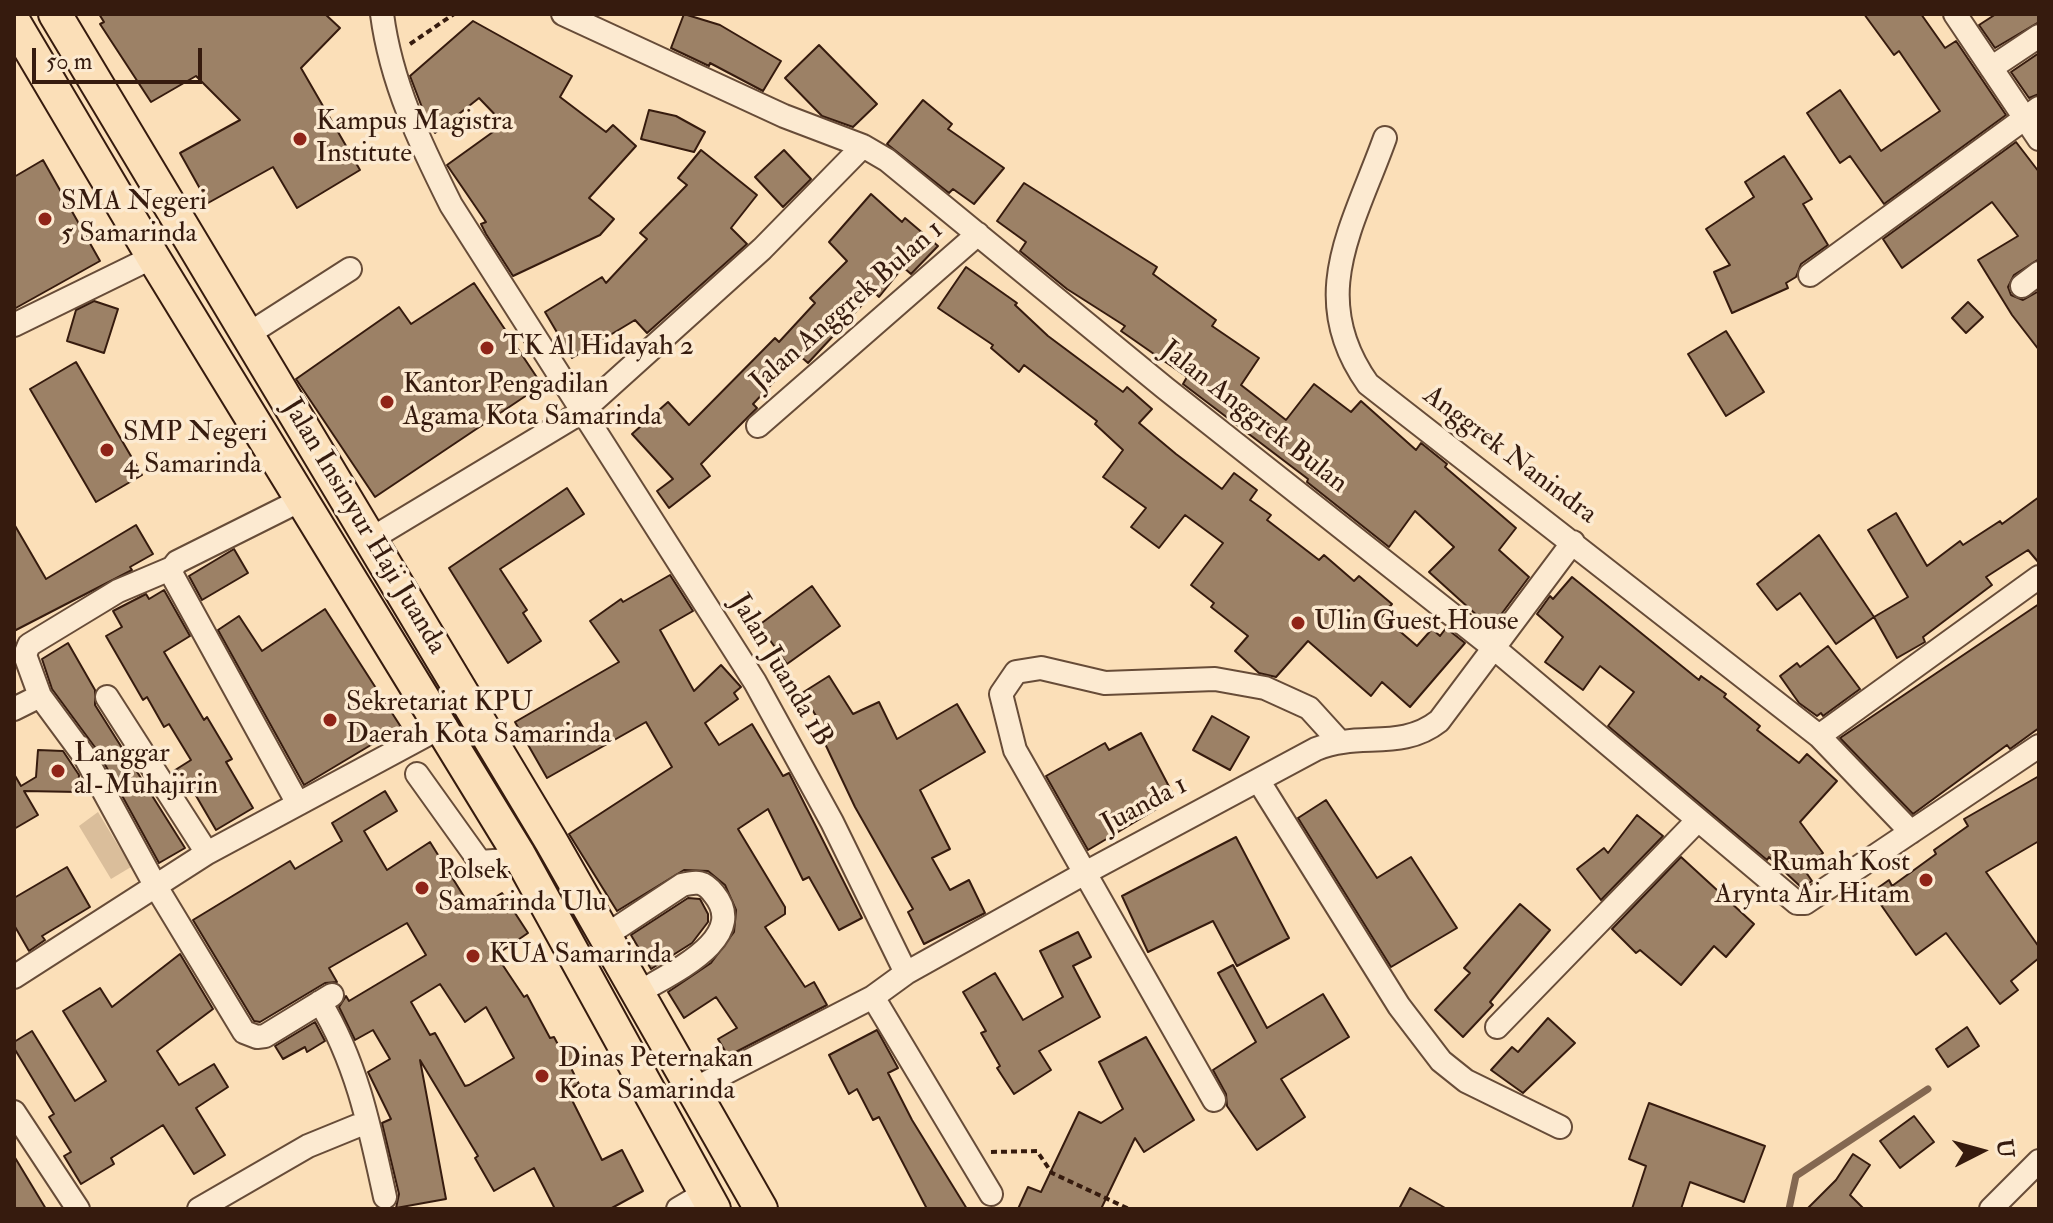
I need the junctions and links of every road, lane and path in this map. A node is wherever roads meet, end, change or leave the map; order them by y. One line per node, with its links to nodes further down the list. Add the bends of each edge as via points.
1 (55, 14): 19 (highway, Jalan Insinyur Haji Juanda)
2 (382, 14): 8 (street, Jalan Juanda 1B)
3 (454, 14): 8 (path)
4 (563, 14): 13 (street, Jalan Anggrek Bulan, via 784,116)
5 (1955, 14): 9 (street)
6 (16, 32): 15 (highway, Jalan Insinyur Haji Juanda)
7 (2039, 36): 9 (street)
8 (388, 59): 20 (street, Jalan Juanda 1B, via 416,134 451,205)
9 (1991, 68): 10 (street)
10 (2032, 113): 12 (street); 17 (street)
11 (1385, 138): 24 (street, Anggrek Nanindra, via 1336,280 1348,350 1376,393)
12 (2039, 139)
13 (863, 146): 14 (street, Jalan Anggrek Bulan); 20 (street, via 762,249)
14 (978, 234): 21 (street, Jalan Anggrek Bulan 1); 27 (street, Jalan Anggrek Bulan)
15 (153, 257): 18 (street); 22 (highway, Jalan Insinyur Haji Juanda)
16 (350, 269): 19 (street)
17 (1810, 275)
18 (14, 325)
19 (247, 335): 23 (highway, Jalan Insinyur Haji Juanda)
20 (580, 413): 23 (street); 46 (street, Jalan Juanda 1B, via 794,748)
21 (758, 426)
22 (303, 499): 25 (street); 31 (highway, Jalan Insinyur Haji Juanda)
23 (371, 539): 40 (highway, Jalan Insinyur Haji Juanda)
24 (1573, 542): 27 (street, Juanda 1); 32 (street, Anggrek Nanindra)
25 (170, 569): 28 (street, via 118,591 29,645 25,655); 37 (street)
26 (2039, 577): 32 (street)
27 (1494, 648): 33 (street, Juanda 1, via 1439,721 1421,735); 38 (street, Jalan Anggrek Bulan)
28 (40, 696): 30 (street); 44 (street, via 85,757)
29 (107, 697): 41 (street)
30 (14, 709)
31 (443, 726): 37 (street); 42 (highway, Jalan Insinyur Haji Juanda)
32 (1819, 736): 39 (street, Anggrek Nanindra)
33 (1339, 741): 36 (street, Juanda 1); 43 (street, via 1309,708 1265,688 1215,679 1105,683 1041,668 1016,672 1001,694 1015,750)
34 (2039, 746): 39 (street)
35 (417, 774): 42 (street, via 480,862)
36 (1258, 780): 43 (street, Juanda 1); 55 (street, via 1399,1006 1441,1061 1466,1081)
37 (297, 802): 41 (street)
38 (1696, 822): 39 (street, Jalan Anggrek Bulan, via 1799,904); 50 (street)
39 (1911, 832)
40 (551, 841): 42 (highway); 45 (highway, Jalan Insinyur Haji Juanda)
41 (207, 853): 44 (street)
42 (521, 859): 60 (highway, Jalan Insinyur Haji Juanda)
43 (1085, 873): 46 (street, Juanda 1); 52 (street)
44 (155, 885): 47 (street); 59 (street, via 247,1034 265,1036 326,998 367,1113)
45 (605, 936): 48 (highway, Jalan Insinyur Haji Juanda); 48 (street, via 682,885 704,883 718,898 723,923 717,940)
46 (906, 973): 49 (street, Juanda 1)
47 (14, 977)
48 (638, 993): 51 (highway, Jalan Insinyur Haji Juanda)
49 (873, 997): 51 (street, Juanda 1); 56 (street)
50 (1497, 1027)
51 (694, 1089): 63 (highway, Jalan Insinyur Haji Juanda)
52 (1214, 1100)
53 (14, 1112): 61 (street)
54 (357, 1126): 62 (street, via 308,1146)
55 (1560, 1127)
56 (969, 1152): 58 (street); 64 (path, via 1035,1151 1052,1173)
57 (2039, 1161): 65 (street)
58 (991, 1194)
59 (385, 1197)
60 (699, 1204)
61 (78, 1209)
62 (199, 1209)
63 (761, 1209)
64 (1129, 1209)
65 (1991, 1209)

